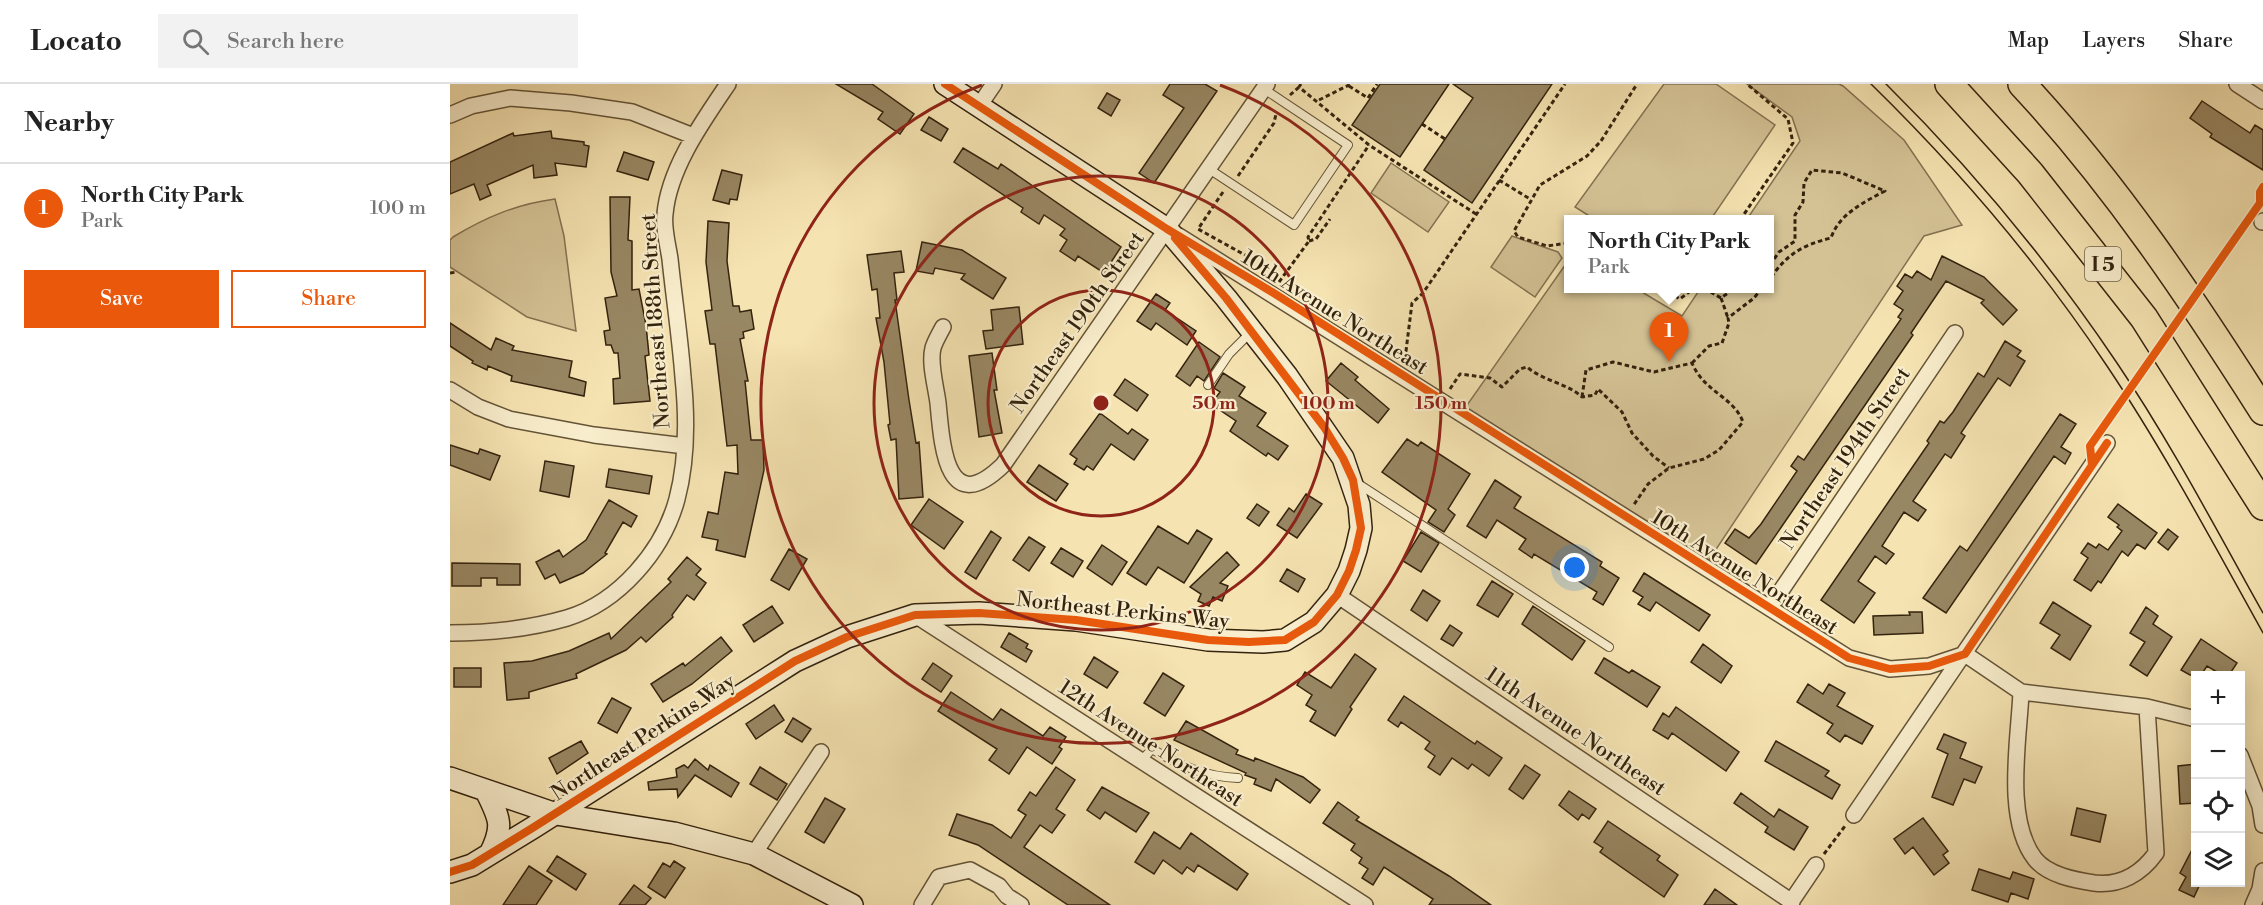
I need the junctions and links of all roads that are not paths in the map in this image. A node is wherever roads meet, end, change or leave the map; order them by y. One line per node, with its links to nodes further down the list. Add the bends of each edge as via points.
1 (728, 84): 11 (street, Northeast 188th Street)
2 (945, 84): 9 (main road, 10th Avenue Northeast)
3 (994, 84): 9 (street)
4 (1949, 84): 22 (highway, I 5, via 2037,181 2144,318)
5 (2022, 84): 19 (highway, I 5, via 2128,211)
6 (2237, 84): 8 (street)
7 (1266, 86): 12 (street, Northeast 190th Street); 12 (lane, via 1348,145 1294,225)
8 (2263, 101)
9 (979, 106): 13 (main road, 10th Avenue Northeast)
10 (450, 115): 11 (street, via 510,98 571,103 632,112)
11 (693, 136): 21 (street, Northeast 188th Street, via 665,214 684,379)
12 (1209, 169): 13 (street, Northeast 190th Street)
13 (1167, 229): 14 (street, Northeast 190th Street, via 1003,465 974,486 957,477 943,452 932,350); 15 (main road, Northeast Perkins Way); 27 (street, 10th Avenue Northeast)
14 (943, 327)
15 (1252, 331): 17 (lane, via 1229,354); 23 (main road, Northeast Perkins Way, via 1324,427)
16 (1955, 333): 27 (street, Northeast 194th Street)
17 (1208, 385)
18 (450, 390): 21 (street, via 509,419)
19 (2263, 411)
20 (2107, 443): 31 (street)
21 (685, 446): 29 (street, Northeast 188th Street, via 678,498 667,528 623,586 568,617 520,629)
22 (2235, 461): 24 (highway, I 5); 25 (highway)
23 (1353, 480): 26 (main road, Northeast Perkins Way, via 1361,528); 30 (lane)
24 (2263, 507)
25 (2263, 518)
26 (1337, 596): 28 (main road, Northeast Perkins Way, via 1314,622 1285,640 1263,642 1208,640 1076,620 979,613); 49 (street, 11th Avenue Northeast)
27 (1770, 607): 31 (street, 10th Avenue Northeast, via 1849,658 1890,669 1929,666)
28 (915, 615): 36 (street, 12th Avenue Northeast); 41 (main road, Northeast Perkins Way, via 847,637 795,661)
29 (450, 633)
30 (1609, 647)
31 (1965, 654): 32 (street); 42 (street)
32 (2021, 693): 33 (street); 33 (street, via 2016,804 2025,838 2036,859 2051,871 2078,881 2103,884 2129,878 2146,867 2156,853)
33 (2147, 707): 34 (street)
34 (2191, 718)
35 (821, 752): 44 (street)
36 (1141, 761): 39 (lane, via 1152,749 1185,768); 53 (street, 12th Avenue Northeast)
37 (2245, 766): 43 (street)
38 (450, 778): 40 (main road)
39 (1238, 778)
40 (486, 791): 41 (main road); 45 (main road, via 500,828)
41 (556, 814): 44 (main road, via 674,833); 45 (main road, Northeast Perkins Way)
42 (1854, 815)
43 (2263, 825)
44 (754, 854): 50 (main road)
45 (490, 855): 48 (main road, Northeast Perkins Way)
46 (1816, 866): 49 (street)
47 (2263, 871): 54 (street)
48 (450, 872)
49 (1791, 903)
50 (852, 905)
51 (922, 905): 52 (street, via 939,877 970,870 999,886)
52 (1021, 905)
53 (1365, 905)
54 (2253, 905)

